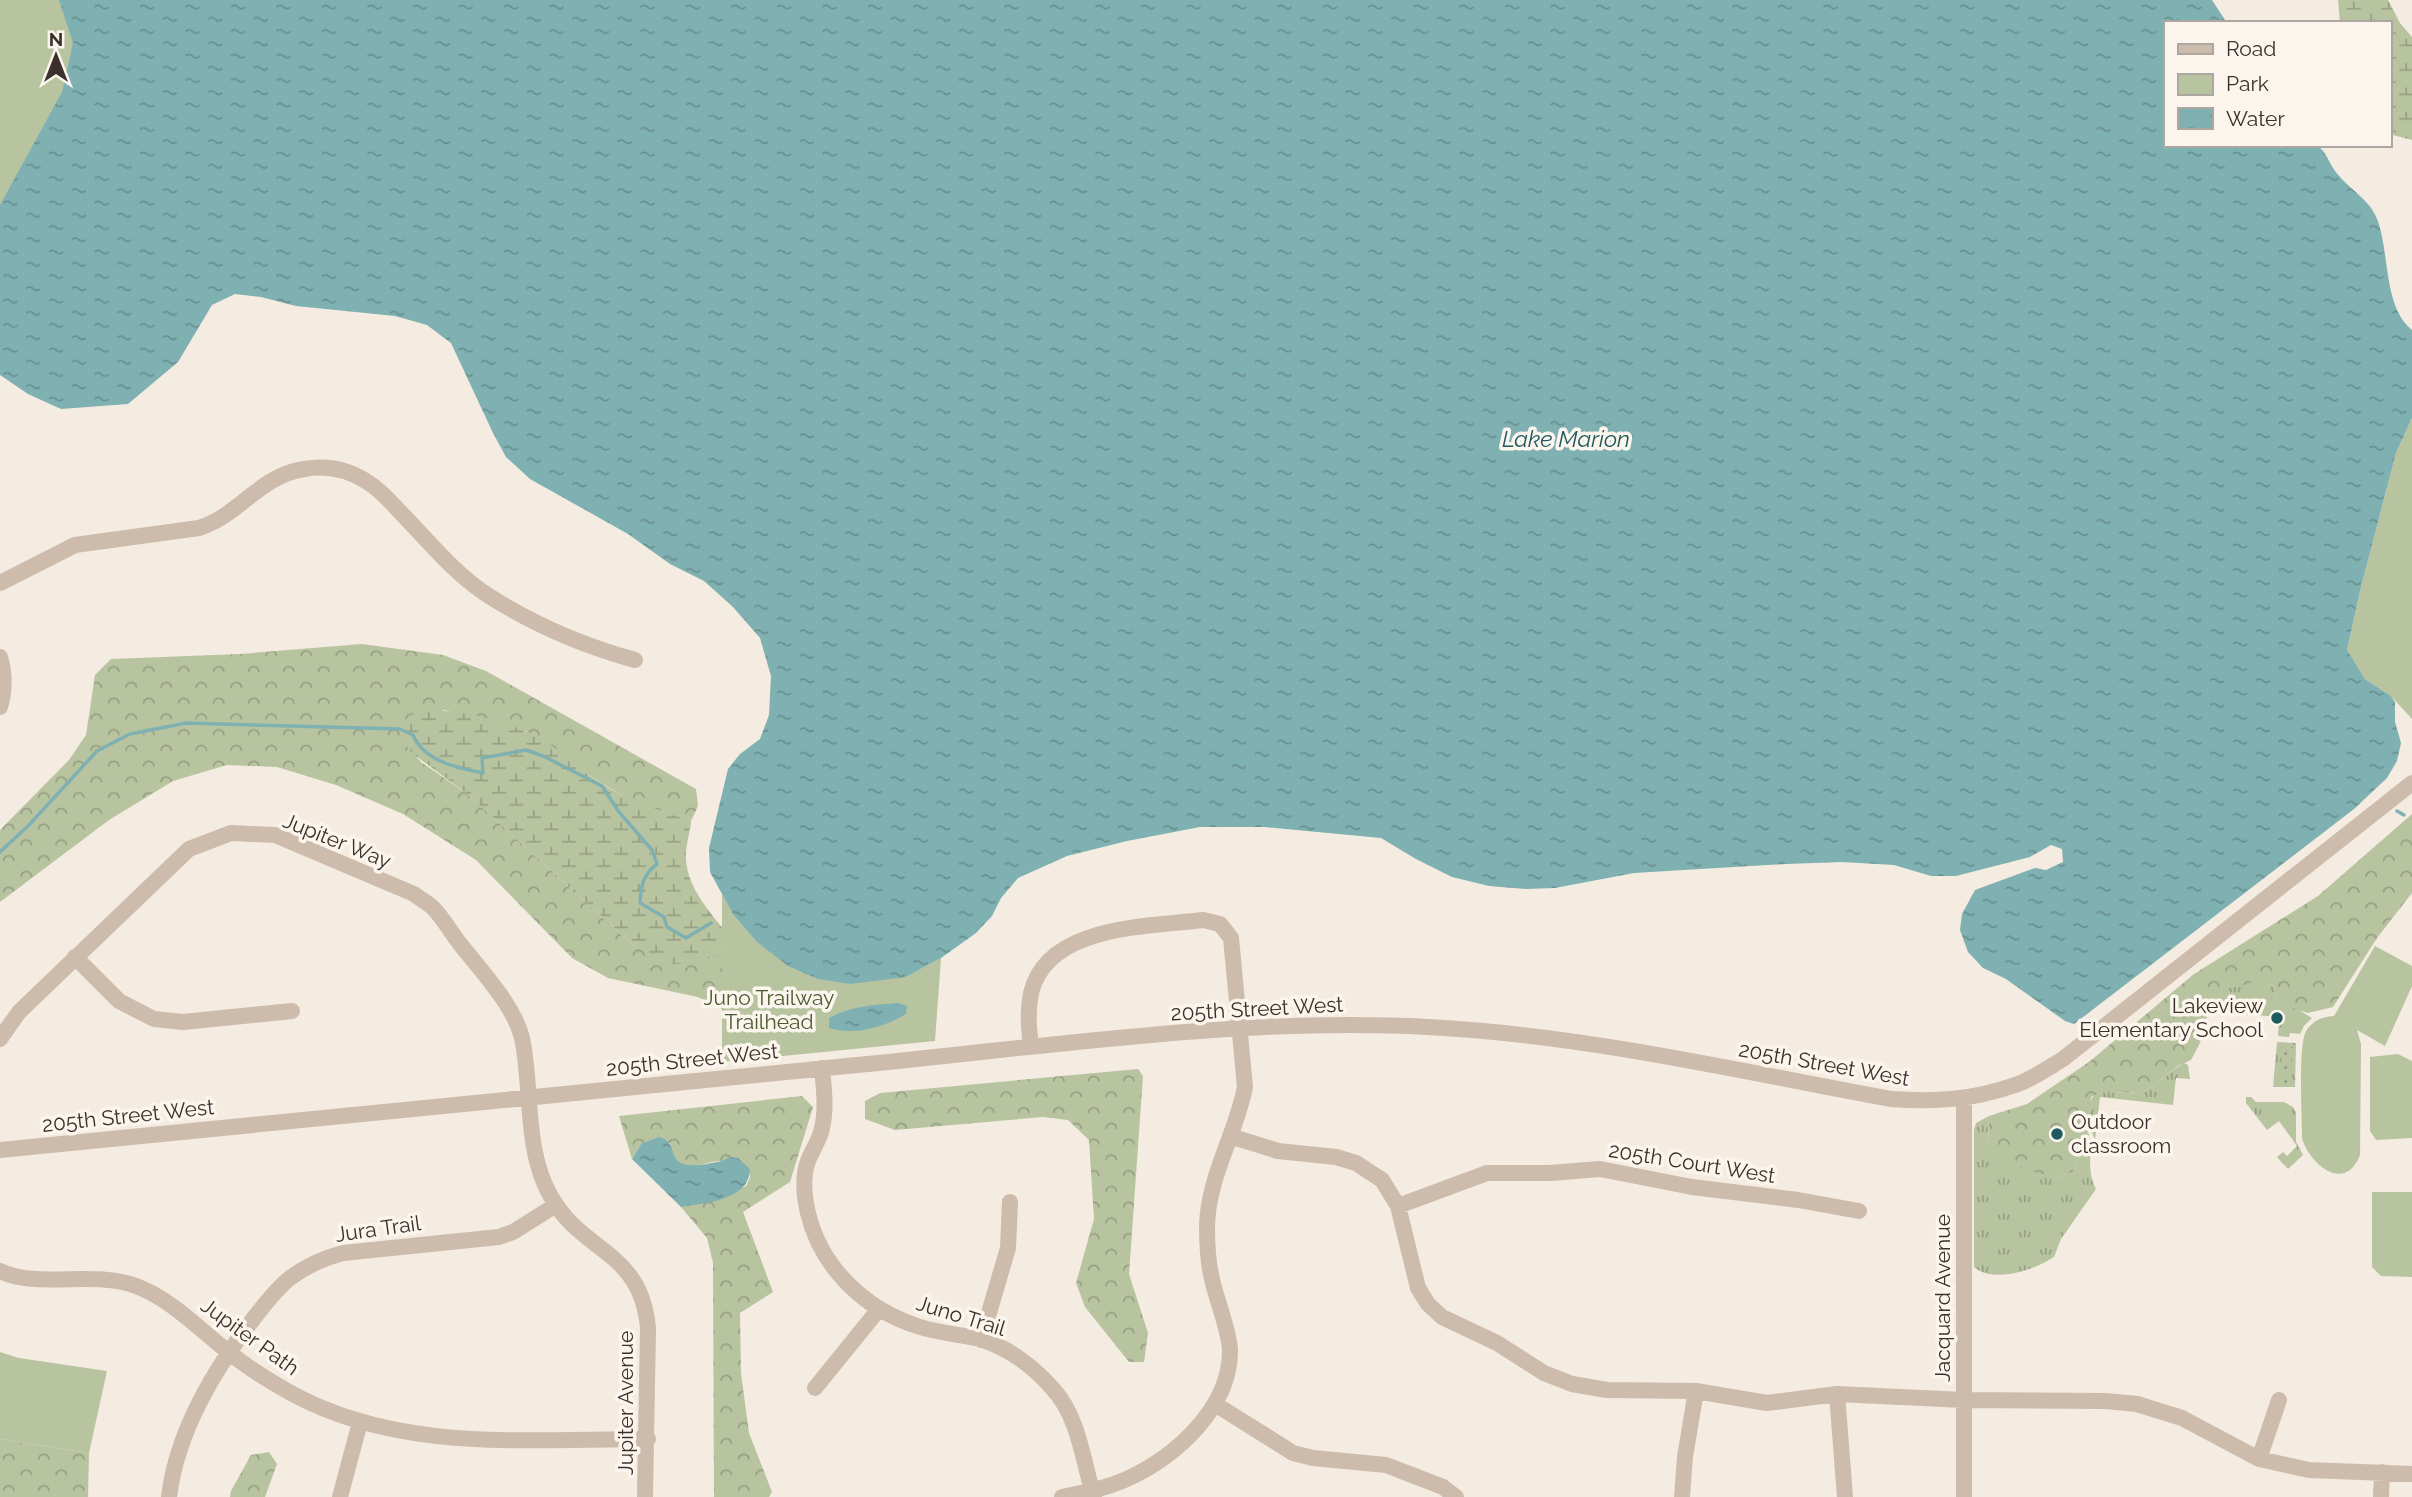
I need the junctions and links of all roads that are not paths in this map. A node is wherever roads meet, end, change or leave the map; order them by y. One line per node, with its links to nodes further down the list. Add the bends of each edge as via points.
1 (0, 583): 3 (street, via 75,545 214,523 260,487 288,472 338,469 383,494 451,565 489,595 586,645)
2 (0, 657): 4 (street, via 4,694)
3 (635, 660)
4 (0, 707)
5 (2412, 783): 13 (street, 205th Street West, via 2063,1059 2017,1085)
6 (75, 957): 7 (street, via 119,1001 154,1019 183,1022); 9 (street, Jupiter Way, via 19,1012); 12 (street, Jupiter Way, via 189,849 231,833 275,835 414,894 432,907 511,1011 523,1040)
7 (292, 1011)
8 (1241, 1027): 10 (street, 205th Street West); 10 (street, via 1231,938 1220,924 1203,920 1094,934 1061,949 1043,968 1032,990 1028,1013); 13 (street, 205th Street West, via 1326,1024 1518,1034 1891,1099); 14 (street, via 1245,1087)
9 (0, 1039)
10 (1031, 1047): 11 (street, 205th Street West)
11 (822, 1068): 12 (street, 205th Street West); 21 (street, Juno Trail, via 824,1114 804,1180 808,1214 824,1254 839,1275)
12 (529, 1097): 15 (street, 205th Street West); 17 (street, Jupiter Avenue, via 537,1161)
13 (1964, 1099): 27 (street, Jacquard Avenue)
14 (1230, 1136): 18 (street, via 1278,1151 1356,1163 1382,1180); 29 (street, via 1207,1224 1211,1276 1231,1349 1227,1378)
15 (0, 1150)
16 (1010, 1202): 22 (street, via 1008,1248)
17 (555, 1205): 23 (street, Jura Trail, via 499,1237 356,1251 318,1261 278,1289); 31 (street, Jupiter Avenue, via 575,1228 616,1258 639,1289 648,1328)
18 (1398, 1206): 19 (street, 205th Court West, via 1487,1173 1600,1169); 25 (street, via 1418,1288 1442,1317 1572,1384 1607,1390)
19 (1858, 1211)
20 (0, 1271): 23 (street, Jupiter Path, via 16,1277 103,1279 136,1286 156,1294)
21 (879, 1309): 22 (street, Juno Trail, via 918,1326); 24 (street)
22 (981, 1340): 35 (street, Juno Trail, via 1022,1359 1056,1391 1074,1425)
23 (229, 1353): 30 (street, Jupiter Path, via 290,1392); 36 (street, Jura Trail, via 186,1432)
24 (816, 1388)
25 (1696, 1391): 26 (street, via 1767,1402); 41 (street)
26 (1837, 1394): 27 (street); 42 (street)
27 (1964, 1400): 32 (street, via 2137,1404 2182,1418); 43 (street, Jacquard Avenue)
28 (2279, 1400): 32 (street)
29 (1215, 1404): 35 (street, via 1193,1432 1163,1458); 40 (street, via 1293,1453 1386,1465 1443,1487)
30 (360, 1422): 31 (street, Jupiter Path, via 449,1438); 37 (street)
31 (648, 1439): 38 (street, Jupiter Avenue)
32 (2259, 1459): 33 (street, via 2309,1470)
33 (2382, 1472): 34 (street); 44 (street)
34 (2412, 1474)
35 (1093, 1494): 39 (street)
36 (169, 1497)
37 (340, 1497)
38 (645, 1497)
39 (1062, 1497)
40 (1456, 1497)
41 (1682, 1497)
42 (1845, 1497)
43 (1964, 1497)
44 (2381, 1497)

